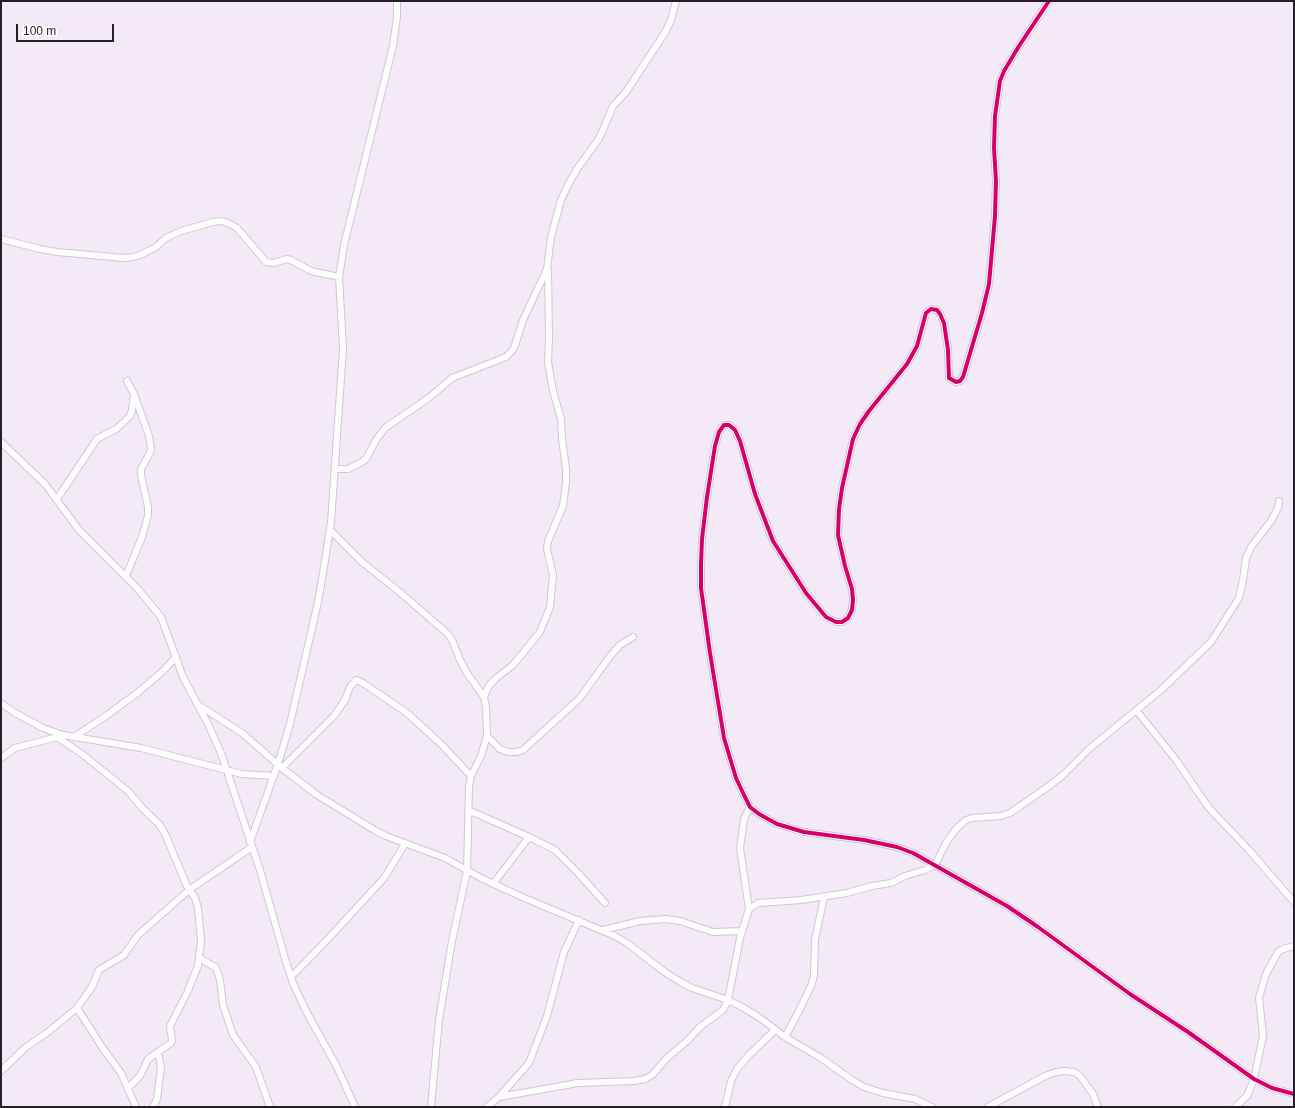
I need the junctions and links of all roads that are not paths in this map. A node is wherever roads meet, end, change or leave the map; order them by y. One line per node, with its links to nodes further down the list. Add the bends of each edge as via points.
1 (397, 1): 6 (street, via 393,46 344,245)
2 (676, 1): 5 (street, via 666,31 626,92 613,106 600,137 568,185 561,200 553,231)
3 (1049, 1): 29 (street, via 1019,46 1000,81 995,116 995,216 989,284 963,377 956,382 949,378 944,323 937,310 931,310 926,313 918,346 860,424 853,440 842,488 838,535 852,589 852,610 848,618 836,622 826,617 806,593 773,541 754,494 735,430 730,425 724,425 719,432 702,539 701,588 724,738 736,778)
4 (1, 239): 6 (street, via 57,252 133,258 181,231 222,221 237,228 266,262 287,259 311,271)
5 (547, 269): 10 (street, via 523,320 514,348 506,357 452,378 430,397 385,428 366,459 348,469); 17 (street, via 548,362 561,419 566,469 563,506 547,549 553,574 550,606 540,632 513,664 494,680)
6 (339, 277): 10 (street, via 342,349)
7 (127, 381): 8 (street)
8 (134, 394): 11 (street, via 130,416 116,429 97,439); 14 (street, via 152,448 141,469 148,516)
9 (1, 442): 11 (street)
10 (335, 468): 13 (street)
11 (57, 499): 14 (street, via 84,535)
12 (1279, 502): 20 (street, via 1271,521 1251,547 1246,558 1239,598 1220,631 1203,652)
13 (330, 530): 17 (street, via 362,562 448,634 467,673); 25 (street, via 318,602)
14 (126, 576): 16 (street, via 161,617)
15 (633, 637): 22 (street, via 620,645 611,655 579,699 523,750 508,752 500,749)
16 (176, 657): 19 (street); 23 (street, via 136,694)
17 (484, 697): 22 (street)
18 (1, 703): 21 (street)
19 (197, 704): 25 (street, via 242,733); 26 (street)
20 (1137, 711): 34 (street, via 1089,749 1062,776 1018,808 1000,816 966,820 946,843); 39 (street, via 1176,760 1209,808)
21 (60, 736): 23 (street); 24 (street, via 15,748); 37 (street, via 128,791 158,824 165,834)
22 (486, 736): 28 (street, via 481,756)
23 (74, 737): 26 (street, via 154,751)
24 (1, 758)
25 (280, 766): 27 (street); 28 (street, via 334,716 356,680 363,682 406,713 442,745); 33 (street, via 317,795 354,819)
26 (227, 771): 27 (street); 32 (street)
27 (274, 776): 32 (street)
28 (471, 776): 30 (street)
29 (750, 807): 34 (street, via 777,824 804,832 897,847); 41 (street, via 744,819 740,848)
30 (468, 810): 31 (street); 35 (street)
31 (529, 837): 36 (street); 40 (street, via 558,853)
32 (251, 844): 37 (street); 47 (street)
33 (405, 844): 35 (street, via 445,858); 47 (street, via 384,878)
34 (936, 865): 38 (street, via 891,883); 54 (street, via 1038,927)
35 (467, 871): 36 (street); 62 (street, via 453,933 440,1013)
36 (493, 884): 42 (street)
37 (189, 890): 46 (street, via 197,902 200,917); 49 (street, via 138,935 124,955 98,970 92,987)
38 (824, 897): 41 (street, via 763,902); 51 (street, via 815,940 814,976)
39 (1294, 902)
40 (605, 903)
41 (748, 909): 44 (street)
42 (579, 920): 43 (street); 57 (street, via 564,952 547,1016 533,1055 524,1070)
43 (603, 930): 44 (street, via 666,919 713,932); 48 (street, via 627,943 679,982)
44 (742, 931): 48 (street)
45 (1294, 946): 54 (street, via 1278,952 1261,988 1259,998 1264,1029)
46 (199, 956): 52 (street, via 187,993 170,1026 172,1042); 60 (street, via 217,970 223,1005 233,1036 256,1067)
47 (291, 977): 61 (street, via 306,1011 340,1072)
48 (728, 1000): 50 (street); 57 (street, via 720,1014 700,1027 646,1079 583,1082)
49 (77, 1008): 53 (street, via 26,1047); 55 (street, via 121,1073)
50 (776, 1030): 51 (street); 64 (street, via 737,1069 731,1081)
51 (785, 1037): 65 (street, via 864,1087 915,1099)
52 (158, 1052): 55 (street, via 148,1059 140,1076); 59 (street, via 161,1067 157,1099)
53 (1, 1070)
54 (1254, 1079): 56 (street, via 1272,1088); 68 (street, via 1247,1096)
55 (128, 1088): 58 (street)
56 (1294, 1094)
57 (499, 1097): 63 (street)
58 (136, 1107)
59 (153, 1107)
60 (270, 1107)
61 (355, 1107)
62 (431, 1107)
63 (487, 1107)
64 (725, 1107)
65 (932, 1107)
66 (988, 1107): 67 (street, via 1045,1076 1065,1071 1080,1076 1093,1094)
67 (1098, 1107)
68 (1235, 1107)

